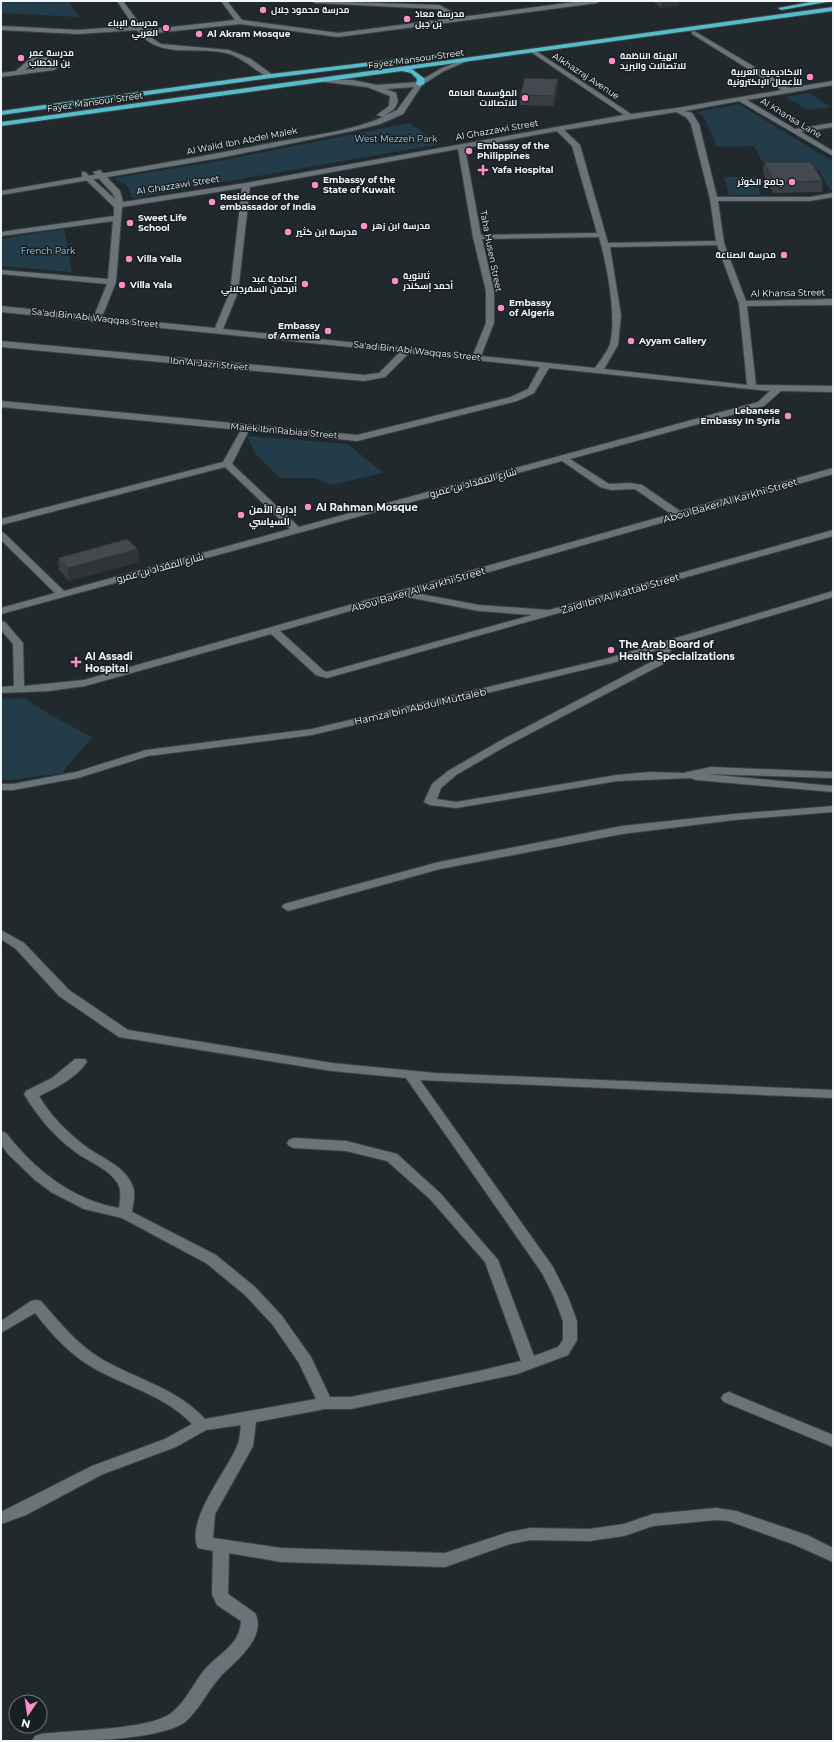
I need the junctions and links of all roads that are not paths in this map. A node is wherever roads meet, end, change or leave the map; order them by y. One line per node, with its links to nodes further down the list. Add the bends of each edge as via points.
1 (120, 1): 15 (street)
2 (224, 1): 12 (street)
3 (315, 1): 11 (street, via 439,6)
4 (527, 1): 9 (street)
5 (597, 1): 9 (street)
6 (830, 1): 7 (highway)
7 (775, 9)
8 (833, 9): 17 (highway, Fayez Mansour Street)
9 (525, 10): 11 (street)
10 (833, 15): 16 (highway)
11 (461, 19): 12 (street, via 338,35)
12 (240, 22): 15 (street)
13 (683, 22): 18 (highway, Fayez Mansour Street)
14 (1, 28): 15 (street, via 78,32)
15 (140, 30): 25 (street, via 159,46 227,51 249,60)
16 (694, 33): 17 (highway); 30 (street)
17 (620, 38): 19 (highway, Fayez Mansour Street)
18 (512, 46): 19 (highway, via 465,55 477,58); 21 (highway, Fayez Mansour Street)
19 (533, 51): 20 (highway, Fayez Mansour Street); 36 (street, Alkhazraj Avenue)
20 (464, 61): 22 (highway, Fayez Mansour Street); 28 (street, Al Walid Ibn Abdel Malek, via 442,70)
21 (368, 64): 22 (highway); 25 (highway, Fayez Mansour Street)
22 (407, 69): 26 (highway, Fayez Mansour Street); 28 (highway, via 421,78)
23 (18, 73): 24 (street)
24 (1, 75)
25 (271, 76): 35 (highway, Fayez Mansour Street)
26 (325, 80): 29 (street); 37 (highway, Fayez Mansour Street)
27 (833, 83): 30 (street, Al Ghazzawi Street)
28 (420, 84): 29 (street); 31 (street, Al Walid Ibn Abdel Malek)
29 (376, 86): 32 (street)
30 (789, 91): 33 (street, Al Ghazzawi Street)
31 (412, 94): 32 (street); 43 (street, Al Walid Ibn Abdel Malek, via 396,115 352,129 219,156)
32 (393, 96): 43 (street, Al Walid Ibn Abdel Malek, via 395,99 392,108 368,119)
33 (740, 99): 34 (street, Al Ghazzawi Street); 40 (street, Al Khansa Lane)
34 (677, 110): 36 (street, Al Ghazzawi Street); 49 (street, via 689,115 695,124)
35 (1, 114)
36 (630, 116): 39 (street, Al Ghazzawi Street)
37 (1, 124)
38 (833, 125): 40 (street)
39 (560, 130): 41 (street, Al Ghazzawi Street); 53 (street, via 576,145)
40 (795, 131): 42 (street, Al Khansa Lane)
41 (461, 146): 45 (street, Al Ghazzawi Street); 54 (street, Taha Husen Street)
42 (833, 154)
43 (99, 174): 44 (street, Al Walid Ibn Abdel Malek); 50 (street, via 118,196)
44 (87, 176): 46 (street, Al Walid Ibn Abdel Malek); 47 (street, Al Walid Ibn Abdel Malek); 50 (street)
45 (246, 185): 50 (street, Al Ghazzawi Street); 63 (street, via 234,292)
46 (1, 187)
47 (1, 193)
48 (833, 195): 49 (street, via 810,199)
49 (714, 199): 55 (street)
50 (117, 205): 51 (street)
51 (118, 218): 52 (street); 58 (street)
52 (1, 234)
53 (602, 235): 54 (street); 56 (street)
54 (477, 237): 66 (street, Taha Husen Street, via 490,291 490,323)
55 (720, 243): 56 (street); 60 (street)
56 (605, 245): 68 (street, via 617,316 614,346)
57 (1, 272): 58 (street)
58 (112, 282): 62 (street)
59 (833, 302): 60 (street, Al Khansa Street)
60 (743, 304): 69 (street)
61 (1, 309): 62 (street, Sa'ad Bin Abi Waqqas Street)
62 (97, 319): 63 (street, Sa'ad Bin Abi Waqqas Street)
63 (218, 330): 65 (street, Sa'ad Bin Abi Waqqas Street)
64 (1, 344): 65 (street, Ibn Al Jazri Street, via 364,378 382,375)
65 (407, 350): 66 (street, Sa'ad Bin Abi Waqqas Street)
66 (476, 357): 67 (street, Sa'ad Bin Abi Waqqas Street)
67 (546, 365): 68 (street, Sa'ad Bin Abi Waqqas Street); 73 (street, Malek Ibn Rabiaa Street, via 531,391 514,400 357,438)
68 (598, 371): 69 (street, Sa'ad Bin Abi Waqqas Street)
69 (752, 388): 70 (street, Sa'ad Bin Abi Waqqas Street)
70 (778, 389): 71 (street, Sa'ad Bin Abi Waqqas Street); 74 (street, شارع المقداد بن عمرو, via 761,404)
71 (833, 389)
72 (1, 404): 73 (street, Malek Ibn Rabiaa Street)
73 (246, 428): 75 (street)
74 (563, 458): 77 (street, via 606,487 639,487); 79 (street, شارع المقداد بن عمرو)
75 (226, 464): 78 (street); 79 (street)
76 (833, 471): 77 (street, Abou Baker Al Karkhi Street)
77 (679, 515): 82 (street, Abou Baker Al Karkhi Street)
78 (1, 522)
79 (297, 530): 83 (street, شارع المقداد بن عمرو)
80 (833, 533): 86 (street, Zaid Ibn Al Kattab Street)
81 (1, 536): 83 (street)
82 (402, 593): 86 (street, Zaid Ibn Al Kattab Street, via 479,608); 88 (street, Abou Baker Al Karkhi Street)
83 (62, 594): 85 (street, شارع المقداد بن عمرو)
84 (833, 594): 89 (street, Hamza bin Abdul Muttaleb)
85 (1, 611)
86 (549, 613): 88 (street, via 327,675 320,673)
87 (1, 624): 90 (street, via 18,644)
88 (272, 629): 90 (street, Abou Baker Al Karkhi Street, via 84,683)
89 (670, 643): 93 (street, via 659,662 452,773 436,786 430,802 456,805 617,778); 94 (street, Hamza bin Abdul Muttaleb, via 612,660 312,732 146,753 78,775)
90 (19, 689): 91 (street, Abou Baker Al Karkhi Street)
91 (1, 690)
92 (833, 775): 93 (street, via 711,770)
93 (683, 776): 95 (street)
94 (1, 787)
95 (833, 789)
96 (833, 809): 97 (street, via 622,830 439,866)
97 (288, 907)
98 (1, 934): 100 (street, via 20,946 64,993 124,1034 332,1067)
99 (80, 1062): 104 (street, via 56,1083 30,1094 57,1129 81,1150 121,1178 126,1186)
100 (410, 1075): 101 (street); 106 (street, via 548,1271 561,1297 570,1321 570,1340 564,1350)
101 (833, 1094)
102 (1, 1136): 104 (street, via 11,1150 33,1171 60,1190 91,1206)
103 (294, 1144): 106 (street, via 346,1146 392,1157 424,1186 491,1260)
104 (126, 1214): 108 (street, via 211,1259 250,1291 277,1320 306,1361)
105 (1, 1328): 110 (street, via 36,1305 65,1339 90,1358 171,1399 192,1413)
106 (529, 1363): 108 (street, via 479,1377 351,1403)
107 (730, 1398): 111 (street)
108 (325, 1403): 109 (street)
109 (249, 1418): 110 (street); 113 (street, via 245,1446 207,1514 204,1543)
110 (202, 1425): 112 (street, via 176,1442 114,1462 33,1505)
111 (833, 1441)
112 (1, 1518)
113 (221, 1546): 114 (street, via 281,1555 445,1560 509,1538 531,1534 590,1535 624,1530 653,1520 716,1514 730,1515 801,1540); 115 (street, via 220,1594 223,1600 249,1618 250,1629 244,1643 205,1681 177,1719 158,1727 137,1731)
114 (833, 1555)
115 (41, 1741)

